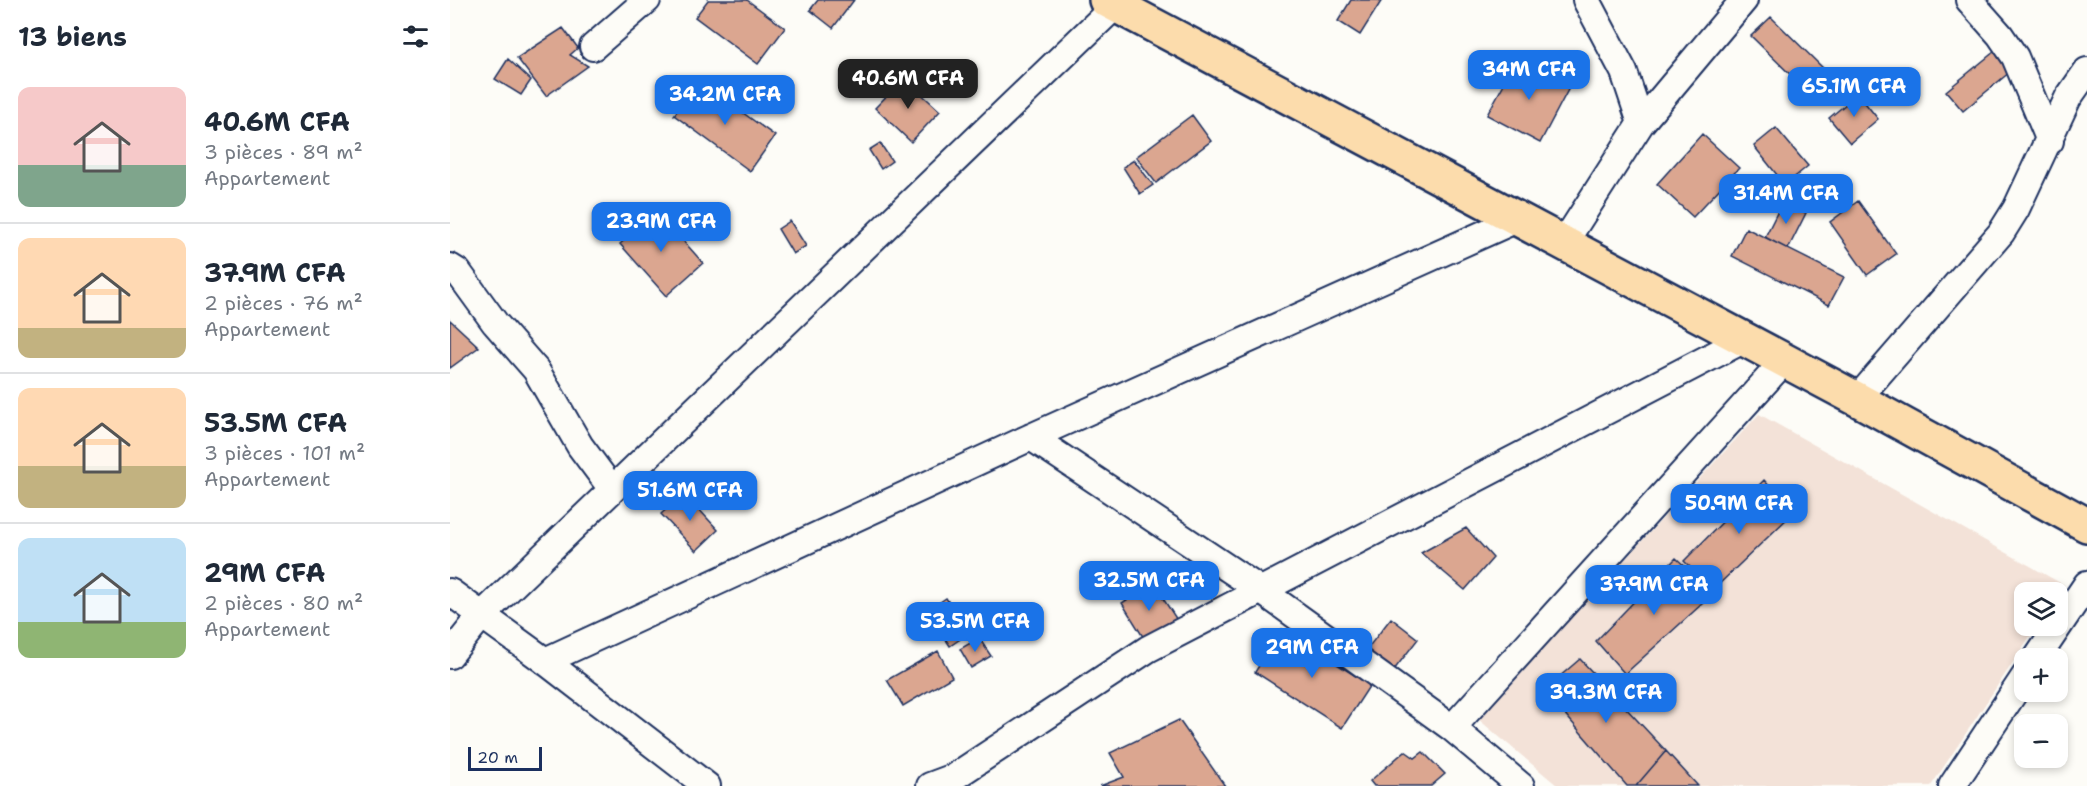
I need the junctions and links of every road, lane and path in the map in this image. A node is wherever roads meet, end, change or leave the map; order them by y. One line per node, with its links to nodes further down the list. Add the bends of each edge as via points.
1 (647, 0): 6 (street)
2 (1586, 0): 8 (street, via 1624,72)
3 (1744, 0): 8 (street)
4 (1969, 0): 9 (street, via 2015,57)
5 (1117, 2): 10 (highway); 17 (street)
6 (593, 47)
7 (2087, 71): 9 (street, via 2068,99)
8 (1641, 123): 11 (street)
9 (2050, 141): 15 (street, via 2001,233)
10 (1517, 219): 11 (highway); 16 (street)
11 (1564, 243): 13 (highway)
12 (450, 267): 17 (street, via 536,370 580,446)
13 (1745, 339): 14 (highway); 20 (street)
14 (1785, 360): 15 (highway); 27 (street)
15 (1857, 399): 18 (highway)
16 (1031, 437): 20 (street); 25 (street)
17 (612, 489): 22 (street)
18 (2087, 525)
19 (2087, 584): 23 (street)
20 (1262, 591): 27 (street); 29 (street, via 1148,649 954,777)
21 (450, 592): 22 (street)
22 (481, 616): 24 (street); 25 (street)
23 (2044, 648)
24 (450, 655)
25 (545, 661): 28 (street)
26 (2014, 693): 31 (street)
27 (1452, 728): 30 (street)
28 (707, 786)
29 (930, 786)
30 (1521, 786)
31 (1952, 786)

